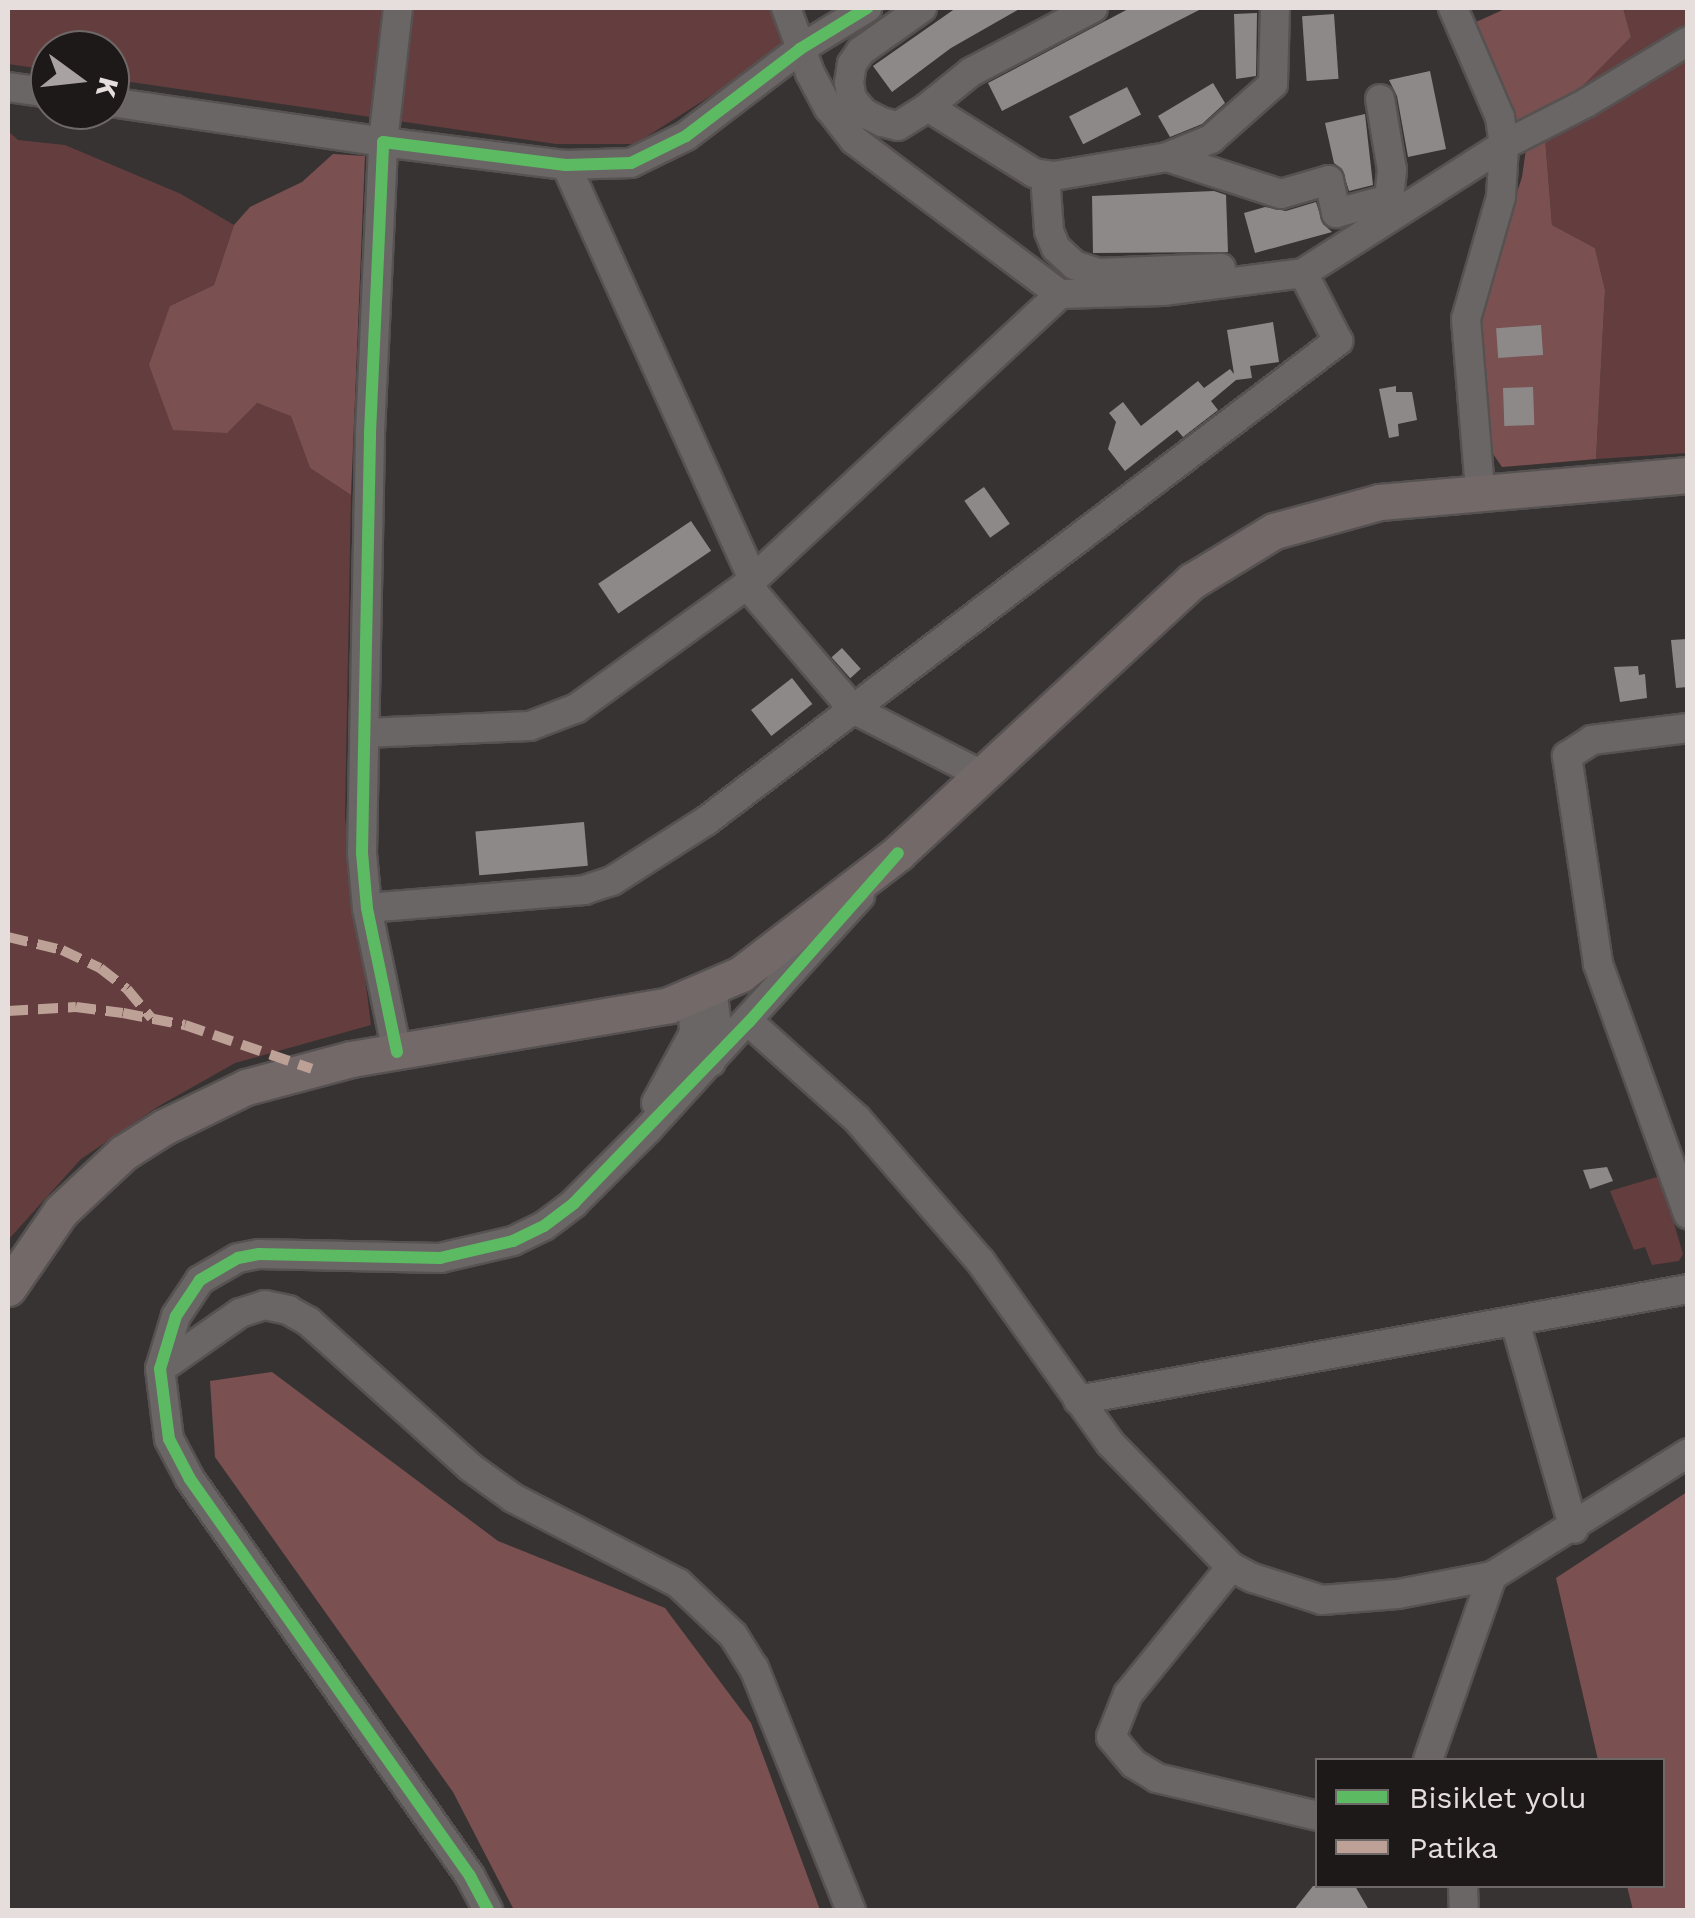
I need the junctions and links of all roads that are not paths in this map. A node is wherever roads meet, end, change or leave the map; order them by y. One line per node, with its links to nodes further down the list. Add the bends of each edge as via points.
1 (398, 8): 13 (street)
2 (786, 8): 9 (street)
3 (867, 8): 9 (street)
4 (922, 8): 12 (street, via 861,51 849,83 852,99 882,122 898,126)
5 (1093, 8): 12 (street, via 971,72)
6 (1275, 8): 15 (street, via 1273,84 1211,139)
7 (1453, 8): 14 (street, via 1500,117)
8 (1688, 41): 14 (street)
9 (800, 50): 16 (street, via 656,152 632,163); 20 (street, via 854,140)
10 (1380, 98): 15 (street, via 1392,170 1389,199 1336,212 1329,180 1280,194)
11 (130, 105): 13 (street)
12 (928, 106): 17 (street)
13 (383, 142): 16 (street); 26 (street)
14 (1504, 144): 19 (street); 22 (street, via 1501,197 1466,319)
15 (1167, 157): 17 (street)
16 (566, 165): 23 (street)
17 (1046, 175): 18 (street, via 1049,231 1074,266 1098,273)
18 (1236, 268)
19 (1303, 273): 20 (street, via 1162,292); 24 (street, via 1338,341)
20 (1060, 294): 23 (street)
21 (1688, 476): 22 (main road)
22 (1480, 490): 27 (main road, via 1330,512 1234,552 1146,620)
23 (750, 583): 24 (street); 26 (street, via 556,719 474,730)
24 (853, 709): 27 (street); 29 (street, via 706,821 612,881 529,897)
25 (1688, 728): 35 (street, via 1592,740 1567,756 1598,964)
26 (364, 732): 29 (street)
27 (984, 776): 28 (main road)
28 (898, 853): 30 (main road, via 778,948); 31 (street)
29 (367, 908): 32 (street)
30 (702, 993): 32 (main road, via 603,1019); 33 (street, via 718,1034); 34 (street, via 684,1058)
31 (749, 1022): 33 (street); 40 (street, via 856,1119 981,1262)
32 (397, 1052): 36 (main road, via 246,1087 164,1127 123,1153 61,1212)
33 (710, 1063): 34 (street)
34 (626, 1151): 39 (street, via 544,1226 479,1251 400,1260 258,1254 218,1267 188,1294)
35 (1688, 1214)
36 (8, 1288)
37 (1688, 1289): 38 (street)
38 (1514, 1322): 40 (street); 42 (street)
39 (160, 1370): 47 (street, via 169,1438 190,1478); 48 (street, via 240,1313 265,1305 288,1310 470,1468 513,1498 678,1583 733,1634 754,1668)
40 (1078, 1400): 43 (street, via 1110,1443)
41 (1688, 1453): 42 (street)
42 (1574, 1529): 44 (street)
43 (1231, 1568): 44 (street, via 1322,1600); 46 (street, via 1128,1694 1112,1737 1134,1764 1158,1778)
44 (1492, 1576): 45 (street)
45 (1429, 1758)
46 (1315, 1815)
47 (488, 1910)
48 (851, 1910)

